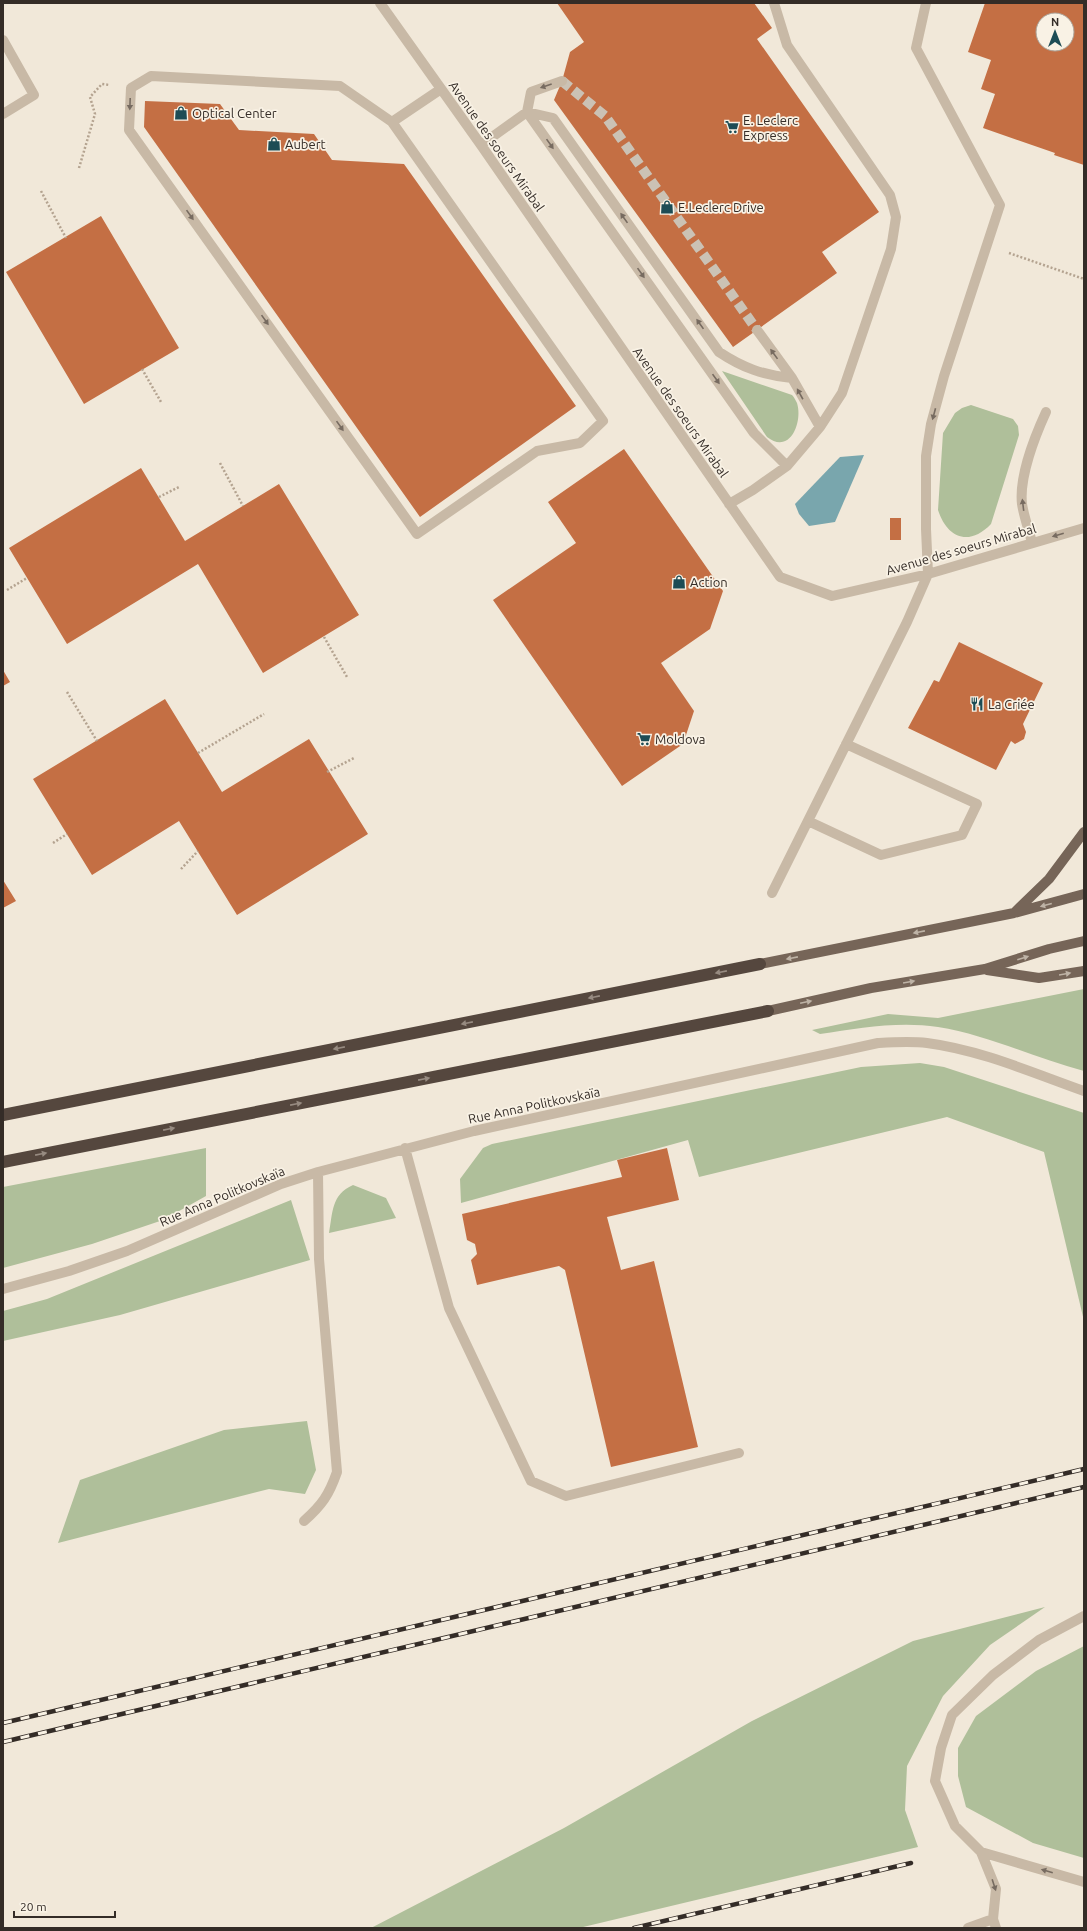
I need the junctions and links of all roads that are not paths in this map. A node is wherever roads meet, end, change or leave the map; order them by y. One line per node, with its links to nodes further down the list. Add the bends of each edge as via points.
1 (380, 3): 6 (street, Avenue des soeurs Mirabal)
2 (774, 3): 14 (street, via 788,45 890,195 896,217 891,249 842,393)
3 (926, 3): 19 (street, one-way to 19, via 916,48 1000,205 944,376 931,424 926,456)
4 (3, 40): 8 (street, via 34,95)
5 (562, 81): 7 (street, one-way to 7, via 531,92)
6 (441, 89): 9 (street); 10 (street, Avenue des soeurs Mirabal)
7 (527, 112): 10 (street); 12 (street, one-way to 7, via 767,375 734,362 719,352 553,118); 15 (street, one-way to 15, via 754,433)
8 (3, 114)
9 (392, 122): 9 (street, one-way to 9, via 340,86 151,76 131,88 130,130 417,534 537,451 580,443 603,421)
10 (481, 145): 16 (street, Avenue des soeurs Mirabal)
11 (757, 330): 12 (street, one-way to 11)
12 (792, 378): 14 (street, one-way to 12)
13 (1046, 412): 18 (street, one-way to 13, via 1022,503 1024,476 1038,429)
14 (820, 427): 15 (street)
15 (787, 466): 16 (street)
16 (729, 504): 19 (street, Avenue des soeurs Mirabal, via 780,577 832,596)
17 (1084, 528): 18 (street, Avenue des soeurs Mirabal, one-way to 18)
18 (1032, 542): 19 (street, Avenue des soeurs Mirabal)
19 (928, 574): 20 (street)
20 (846, 744): 21 (street); 21 (street, via 977,804 962,835 881,855)
21 (808, 821): 23 (street)
22 (1084, 832): 25 (main road, via 1049,879)
23 (772, 893)
24 (1084, 894): 25 (main road, one-way to 25)
25 (1014, 913): 27 (main road, one-way to 27)
26 (1084, 941): 28 (main road, one-way to 26)
27 (760, 964): 32 (highway, one-way to 32)
28 (985, 969): 29 (main road, one-way to 29, via 1039,978); 30 (main road, one-way to 28, via 871,988)
29 (1084, 971)
30 (768, 1011): 34 (highway, one-way to 30)
31 (1084, 1091): 33 (street, Rue Anna Politkovskaïa, via 985,1056 954,1048 926,1043 878,1043)
32 (3, 1116)
33 (405, 1148): 35 (street, Rue Anna Politkovskaïa); 37 (street, via 449,1308 531,1481 566,1496)
34 (3, 1162)
35 (318, 1172): 36 (street, Rue Anna Politkovskaïa, via 274,1186 126,1251 69,1272); 38 (street, via 319,1259 337,1472 330,1492 320,1508)
36 (3, 1289)
37 (739, 1453)
38 (304, 1521)
39 (1084, 1616): 40 (street, via 1039,1640 1014,1658 952,1715 941,1748 935,1781 955,1826)
40 (981, 1852): 41 (street, one-way to 40); 42 (street, one-way to 42, via 996,1889)
41 (1084, 1882)
42 (994, 1923): 43 (street)
43 (968, 1928)

